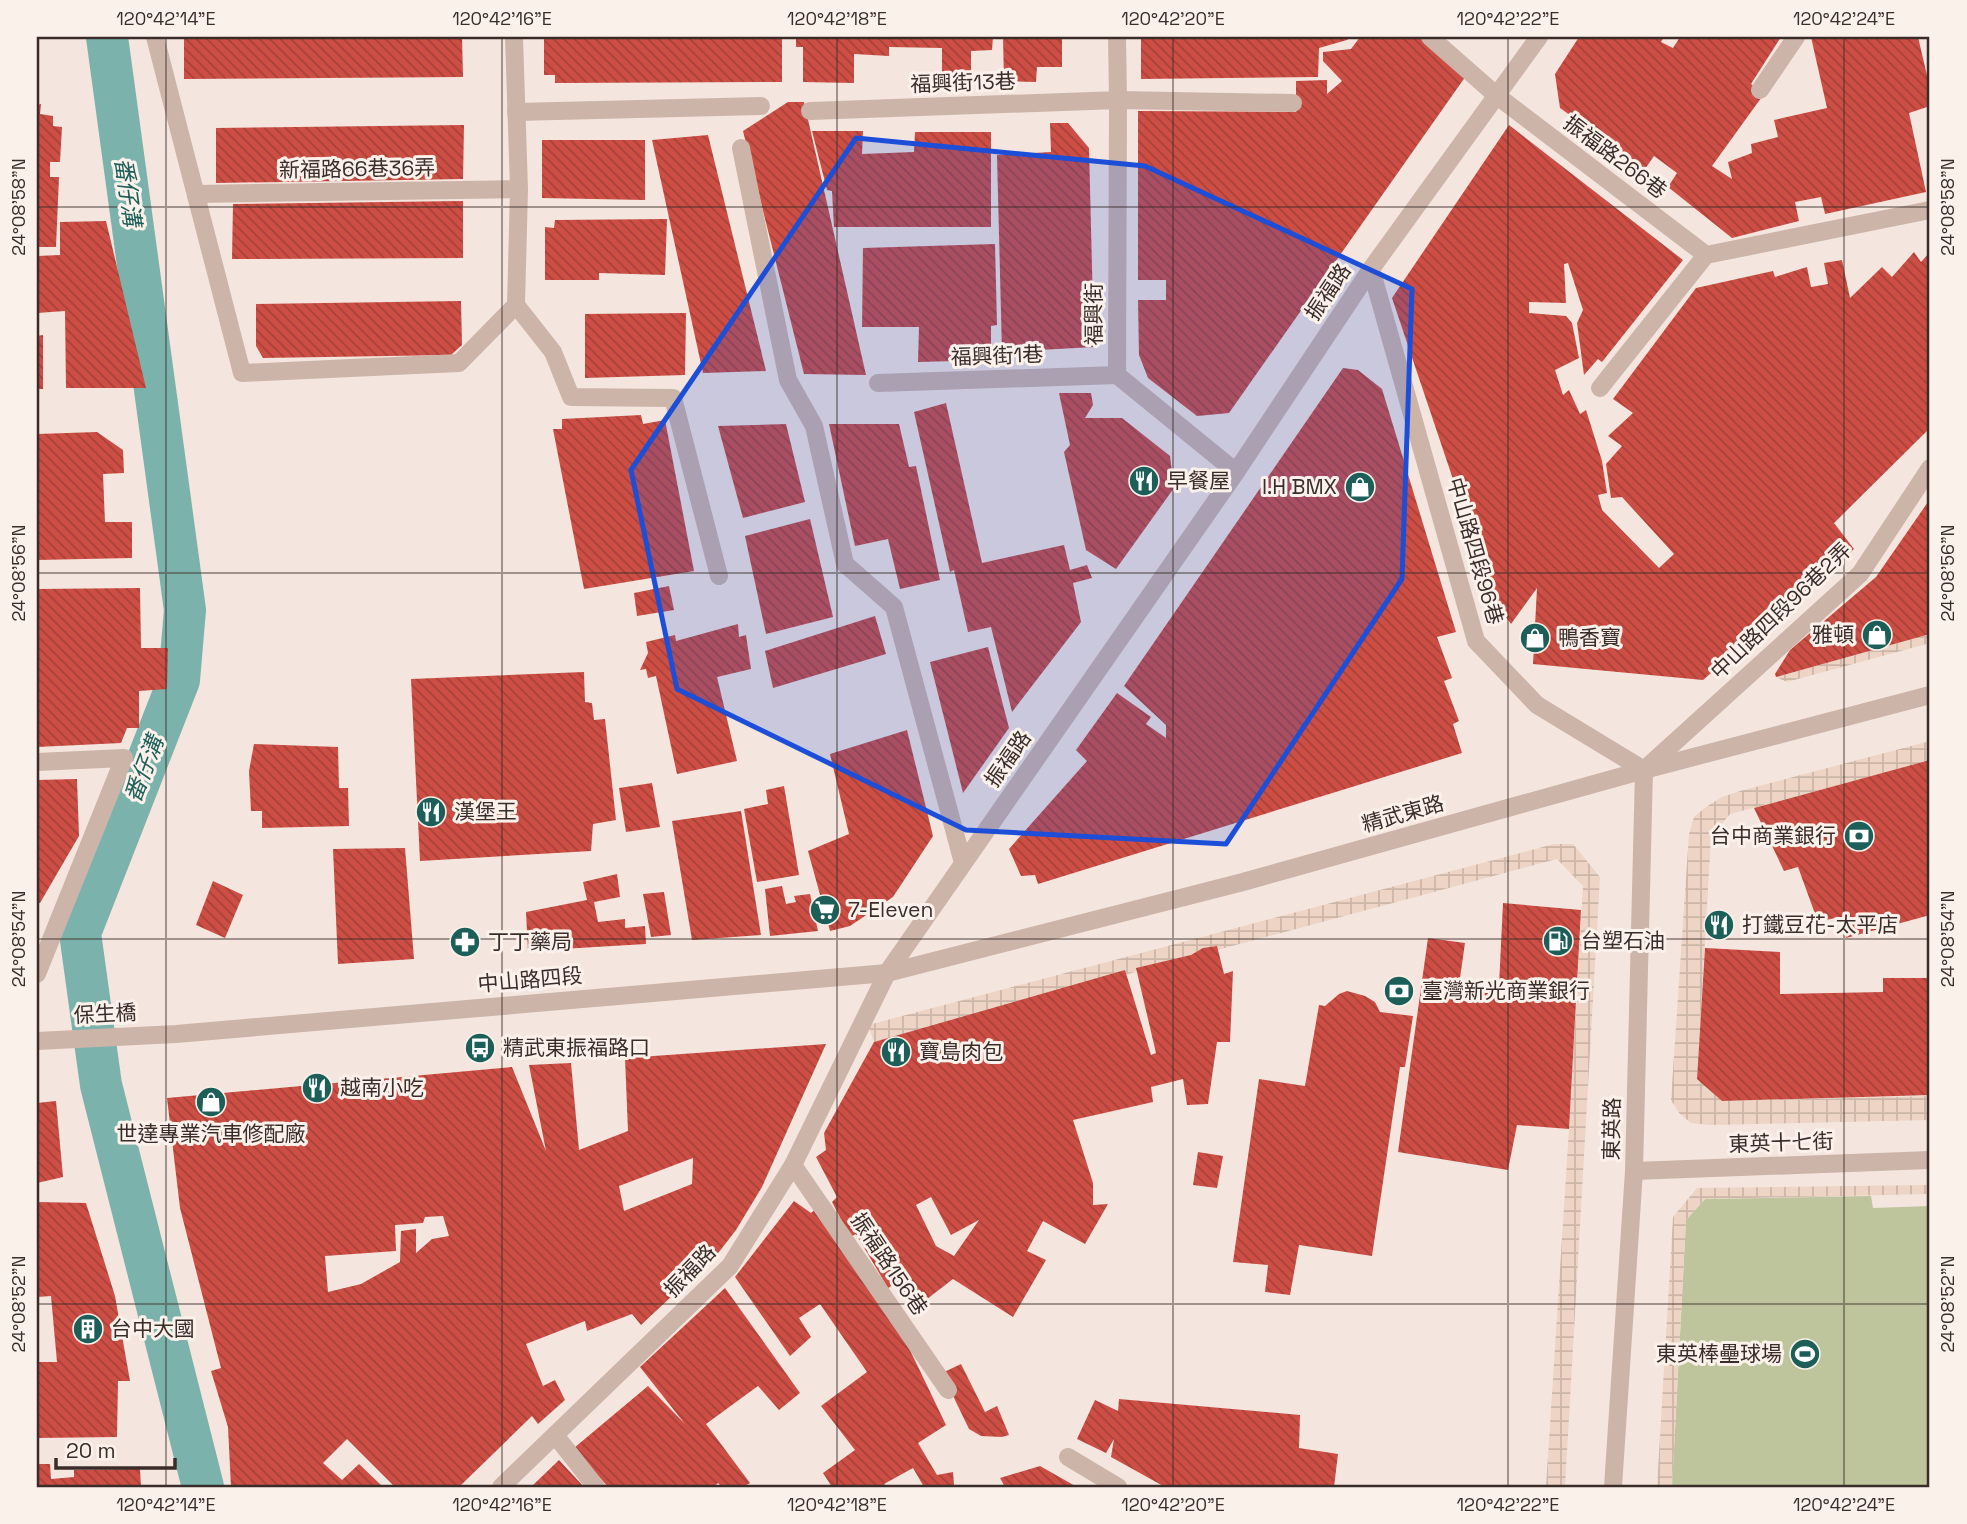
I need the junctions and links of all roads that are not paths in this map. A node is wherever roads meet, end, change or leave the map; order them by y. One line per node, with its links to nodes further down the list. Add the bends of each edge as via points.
1 (155, 37): 16 (street)
2 (514, 37): 13 (street)
3 (1116, 37): 9 (street, 福興街)
4 (1430, 37): 8 (street, 振福路266巷)
5 (1539, 37): 8 (street, 振福路)
6 (1796, 37): 7 (street)
7 (1760, 90)
8 (1496, 95): 18 (street, 振福路266巷); 19 (street, 振福路)
9 (1118, 100): 10 (street); 12 (street, 福興街13巷); 21 (street, 福興街)
10 (1293, 103)
11 (761, 106): 13 (street)
12 (810, 111)
13 (516, 112): 15 (street)
14 (741, 148): 30 (street, via 788,380 814,426 845,564 894,607)
15 (519, 188): 16 (street, 新福路66巷36弄); 20 (street)
16 (196, 194): 20 (street, via 242,373 459,363)
17 (1930, 210): 18 (street)
18 (1706, 255): 23 (street)
19 (1371, 270): 25 (street, 振福路); 29 (street, 中山路四段96巷, via 1476,641 1537,705)
20 (516, 305): 26 (street, via 553,352 571,397 673,398)
21 (1117, 376): 22 (street, 福興街1巷); 25 (street)
22 (878, 383)
23 (1600, 388)
24 (1930, 468): 29 (street, 中山路四段96巷2弄, via 1860,574)
25 (1236, 472): 30 (street, 振福路)
26 (719, 576)
27 (1930, 695): 29 (street, 精武東路)
28 (37, 762): 32 (street, via 124,758)
29 (1644, 770): 31 (street, 精武東路, via 1243,882); 37 (street, 東英路)
30 (963, 863): 31 (street, 振福路)
31 (887, 972): 33 (street, 中山路四段); 36 (street, 振福路)
32 (37, 974)
33 (176, 1034): 34 (street, 保生橋)
34 (37, 1041)
35 (1930, 1160): 37 (street, 東英十七街)
36 (793, 1165): 38 (street, 振福路156巷); 39 (street, 振福路, via 730,1266)
37 (1634, 1171): 44 (street, 東英路)
38 (948, 1390)
39 (555, 1435): 41 (street, 振福路); 42 (street)
40 (1068, 1457): 43 (street)
41 (501, 1487)
42 (596, 1487)
43 (1118, 1487)
44 (1613, 1487)

